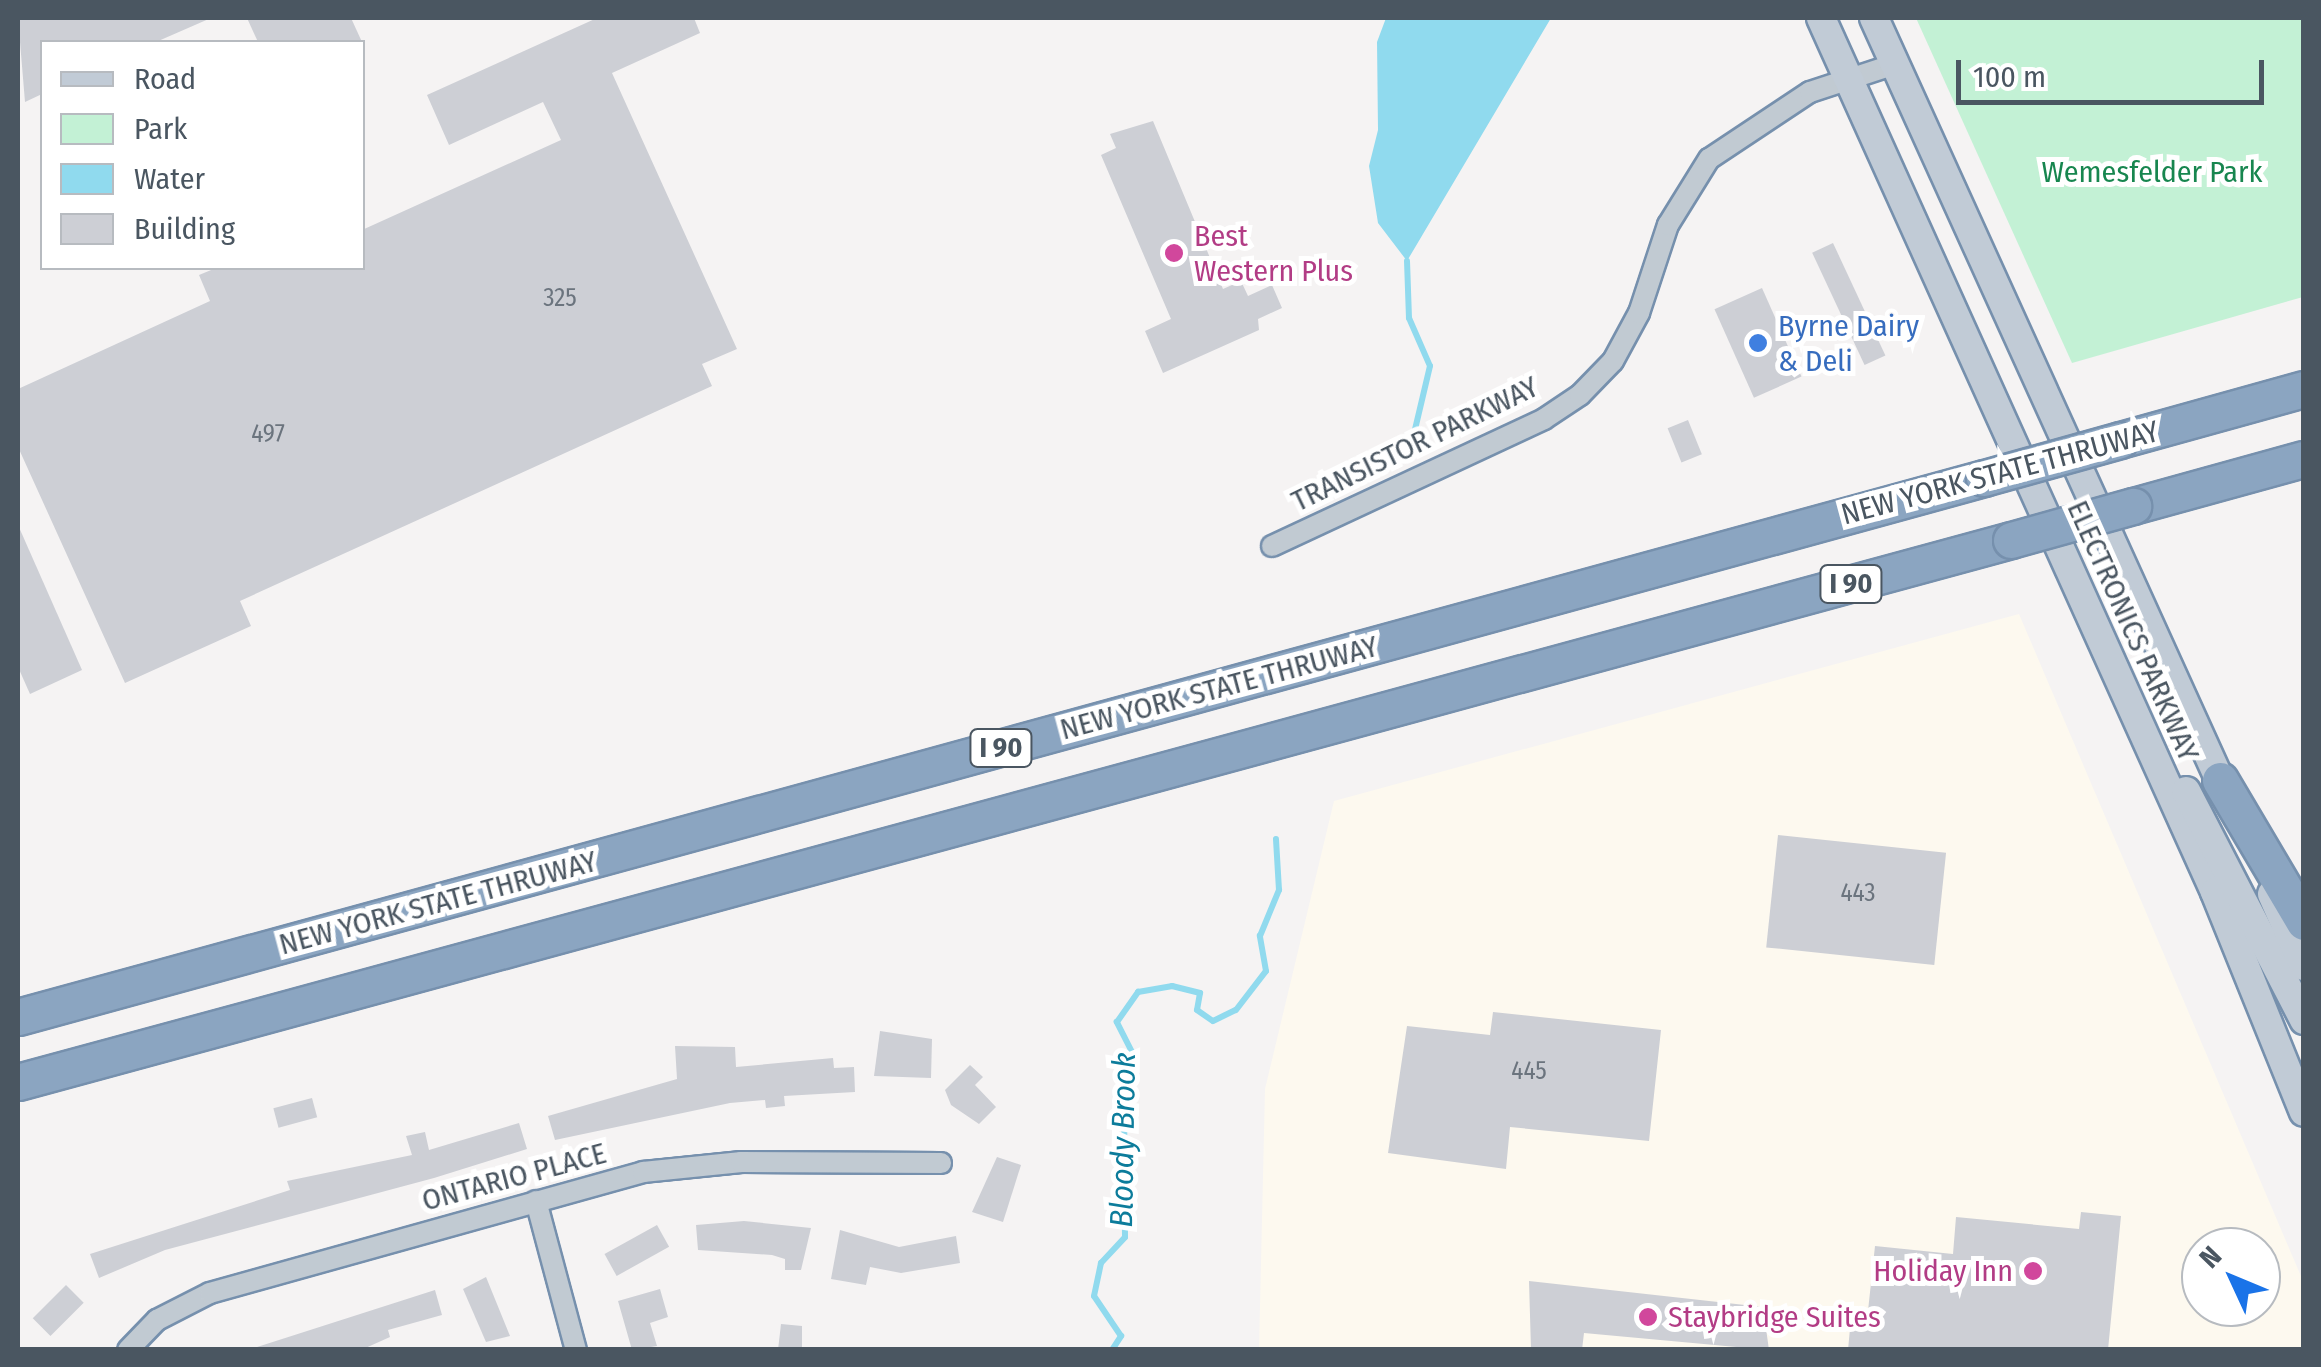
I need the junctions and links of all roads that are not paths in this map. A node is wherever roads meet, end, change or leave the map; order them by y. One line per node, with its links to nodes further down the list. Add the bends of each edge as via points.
1 (1821, 18): 4 (main road, ELECTRONICS PARKWAY)
2 (1874, 18): 3 (main road, ELECTRONICS PARKWAY)
3 (1895, 64): 4 (street, TRANSISTOR PARKWAY); 11 (main road, ELECTRONICS PARKWAY)
4 (1848, 78): 9 (street, TRANSISTOR PARKWAY, via 1745,130 1709,159 1668,225 1622,345 1580,395 1544,419); 10 (main road, ELECTRONICS PARKWAY)
5 (2304, 389): 14 (highway, NEW YORK STATE THRUWAY / I 90, bridge)
6 (2304, 459): 8 (highway, NEW YORK STATE THRUWAY / I 90)
7 (2304, 475): 8 (highway)
8 (2215, 484): 17 (highway, NEW YORK STATE THRUWAY / I 90, bridge)
9 (1272, 546)
10 (2126, 692): 15 (main road, via 2205,822); 16 (main road, ELECTRONICS PARKWAY)
11 (2220, 780): 12 (highway); 13 (main road, ELECTRONICS PARKWAY)
12 (2304, 922)
13 (2304, 966)
14 (18, 1017)
15 (2304, 1020)
16 (2299, 1081): 18 (main road, ELECTRONICS PARKWAY)
17 (18, 1082)
18 (2304, 1112)
19 (941, 1164): 20 (street, ONTARIO PLACE, via 741,1162 643,1172)
20 (536, 1202): 21 (street, ONTARIO PLACE, via 210,1293 157,1320); 22 (street)
21 (128, 1350)
22 (576, 1350)

